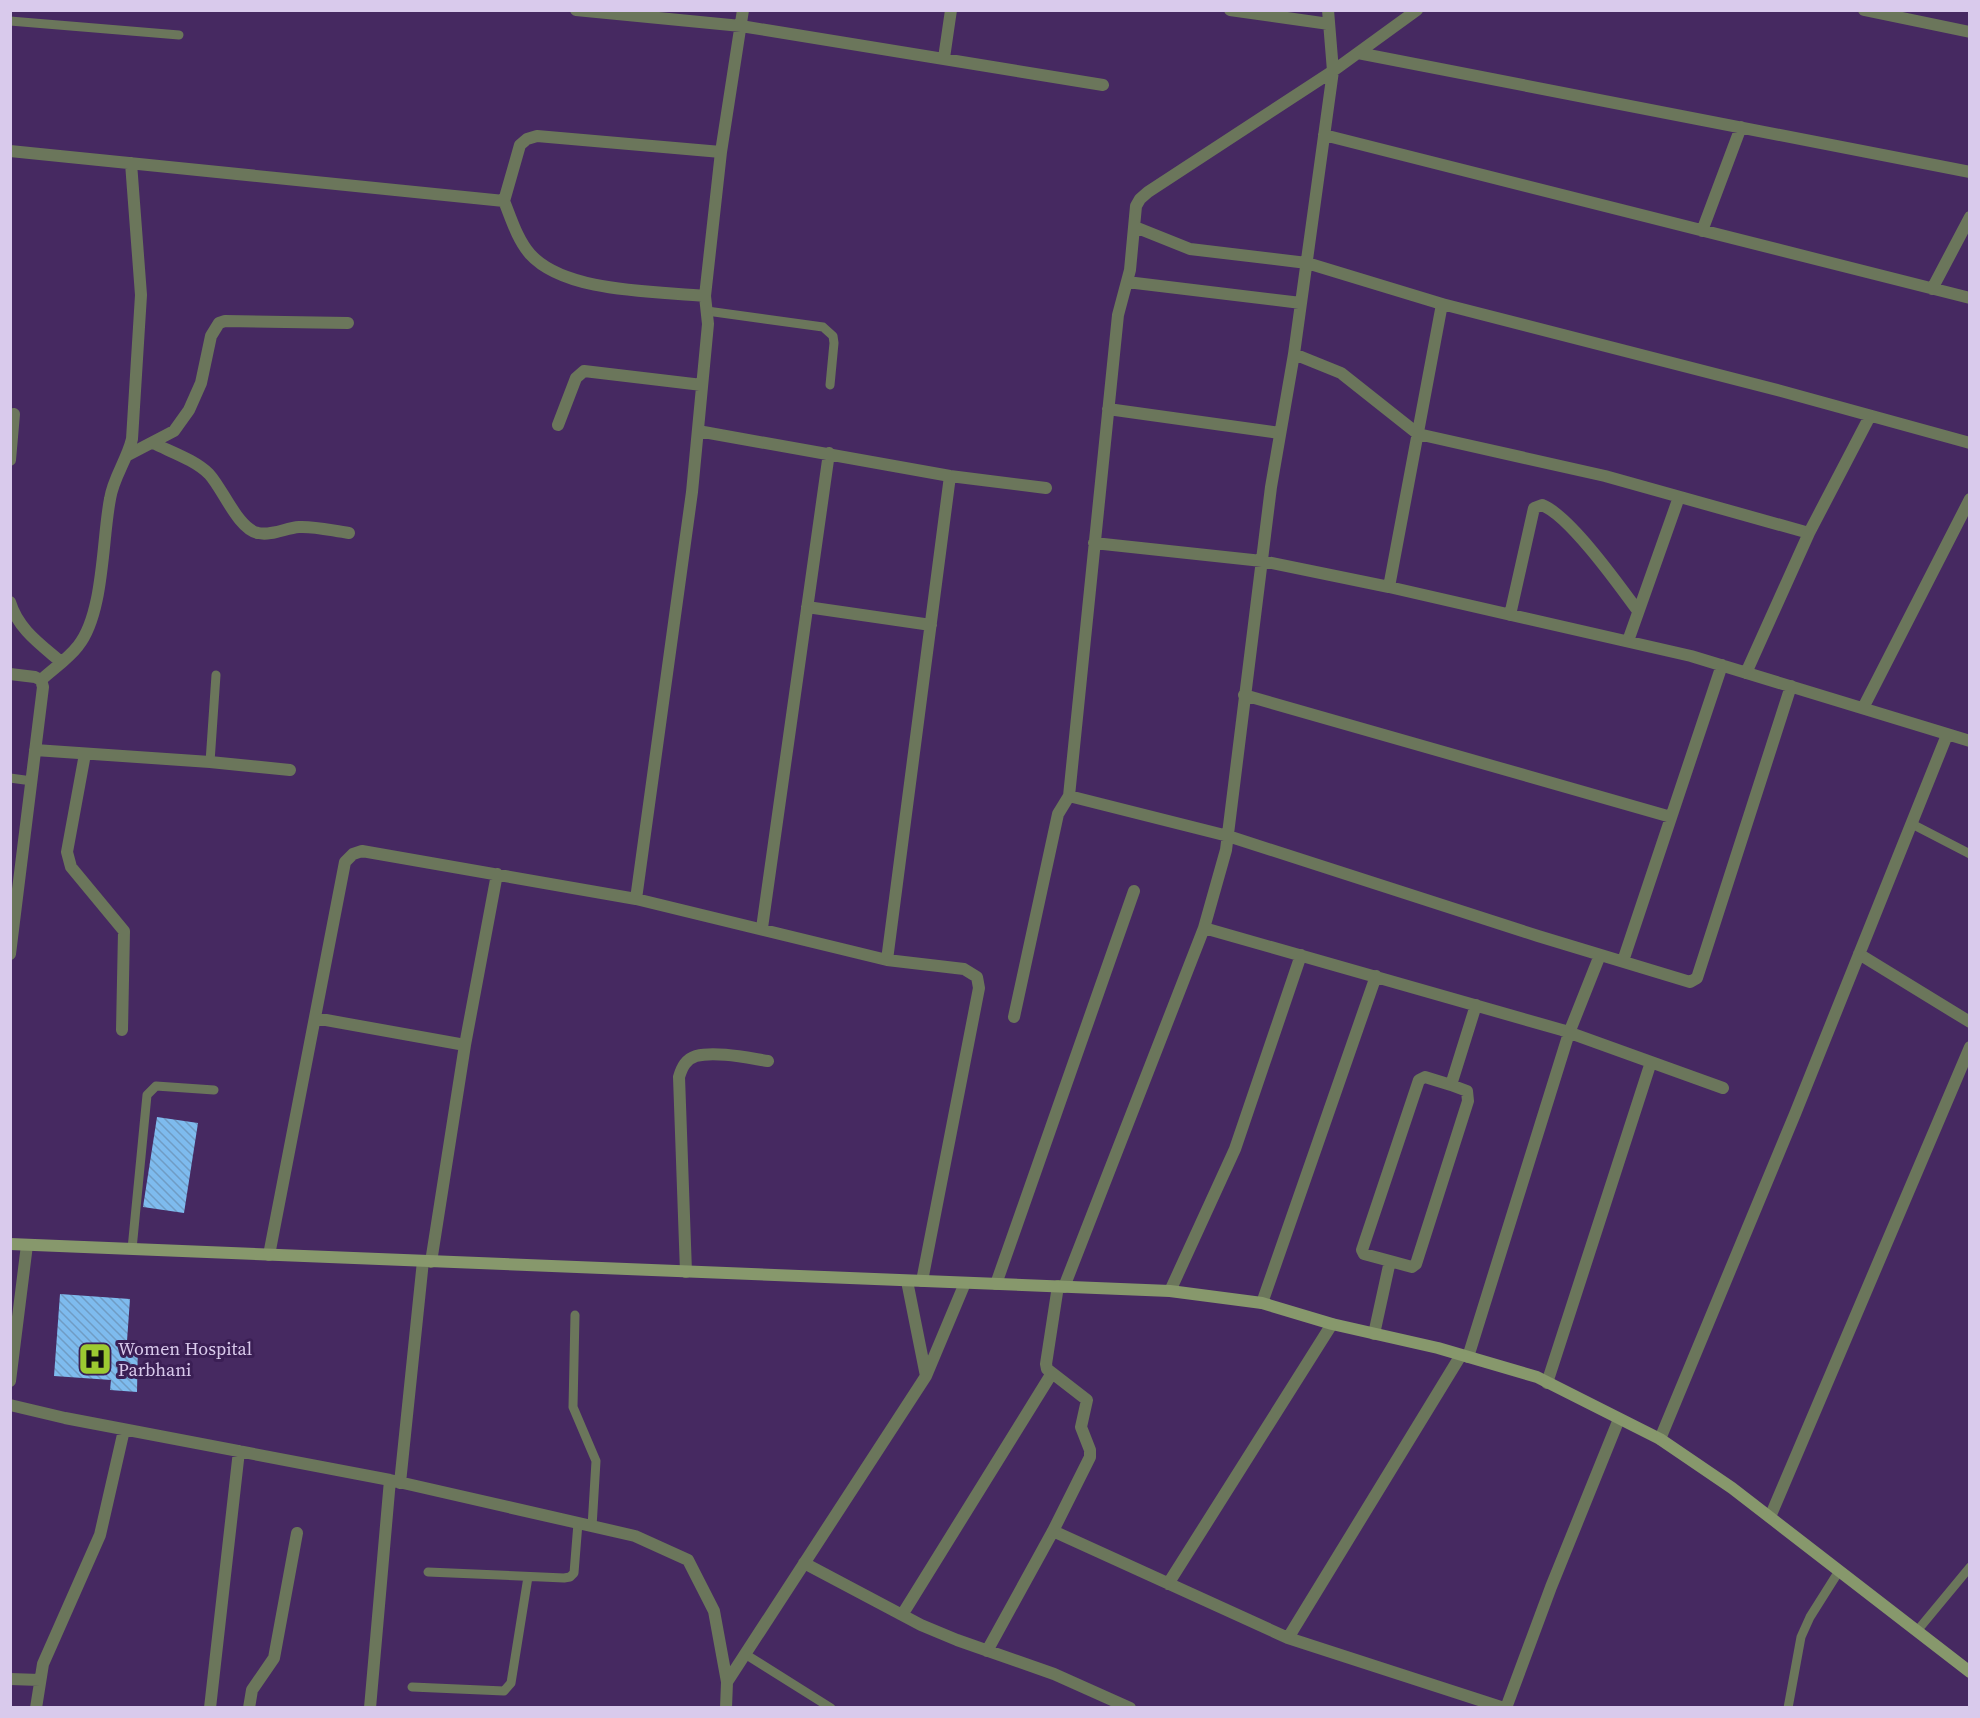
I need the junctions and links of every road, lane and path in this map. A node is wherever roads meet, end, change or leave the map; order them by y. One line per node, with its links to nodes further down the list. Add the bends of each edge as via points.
1 (576, 10): 11 (street)
2 (742, 10): 11 (street)
3 (951, 10): 15 (street)
4 (1230, 10): 10 (street)
5 (1328, 10): 10 (street)
6 (1417, 10): 14 (street)
7 (1864, 10): 8 (street)
8 (1920, 16): 12 (street)
9 (10, 21): 13 (lane)
10 (1329, 24): 16 (street)
11 (741, 26): 15 (street); 21 (street)
12 (1970, 32)
13 (180, 35)
14 (1358, 53): 16 (street); 18 (street)
15 (944, 58): 17 (street)
16 (1333, 71): 19 (street); 26 (street, via 1140,199)
17 (1103, 85)
18 (1742, 127): 23 (street); 27 (street)
19 (1324, 135): 27 (street); 28 (street)
20 (10, 151): 22 (street)
21 (721, 152): 24 (street, via 537,136 520,145); 31 (street)
22 (131, 163): 24 (street); 50 (street, via 141,295)
23 (1970, 172)
24 (504, 201): 31 (street, via 530,253 557,273 598,286)
25 (1970, 217): 30 (street)
26 (1135, 227): 28 (street, via 1190,249); 29 (street)
27 (1702, 231): 30 (street)
28 (1307, 263): 33 (street); 34 (street)
29 (1127, 282): 33 (street); 40 (street, via 1118,315)
30 (1932, 289): 32 (street)
31 (705, 296): 35 (street)
32 (1970, 298)
33 (1301, 303): 37 (street)
34 (1442, 304): 42 (street); 46 (street)
35 (707, 311): 38 (street); 39 (lane, via 822,327 833,336 834,343)
36 (348, 323): 47 (street, via 219,323 189,410 174,431)
37 (1294, 354): 45 (street); 46 (street, via 1341,373)
38 (702, 385): 43 (street, via 584,371 576,378); 44 (street)
39 (830, 385)
40 (1108, 409): 45 (street); 58 (street)
41 (14, 414): 51 (street)
42 (1870, 416): 48 (street); 57 (street)
43 (558, 425)
44 (698, 431): 49 (street); 91 (street)
45 (1280, 433): 59 (street)
46 (1418, 434): 54 (street); 60 (street)
47 (153, 443): 50 (street); 56 (street, via 208,473 250,530 267,533 307,527)
48 (1970, 443)
49 (829, 453): 52 (street); 62 (street)
50 (128, 455): 67 (street, via 110,497 96,605 79,645)
51 (10, 460)
52 (950, 476): 53 (street); 65 (street)
53 (1046, 488)
54 (1679, 496): 57 (street); 63 (street)
55 (1970, 499): 75 (street)
56 (349, 533)
57 (1809, 533): 69 (street)
58 (1094, 543): 59 (street); 84 (street)
59 (1262, 561): 60 (street); 74 (street)
60 (1389, 587): 64 (street)
61 (10, 602): 67 (street, via 25,631)
62 (807, 607): 65 (street); 92 (street)
63 (1638, 611): 64 (street, via 1562,517 1542,505 1534,508); 66 (street)
64 (1510, 615): 66 (street)
65 (931, 625): 98 (street)
66 (1628, 641): 68 (street)
67 (60, 662): 72 (street)
68 (1722, 665): 69 (street); 85 (street)
69 (1746, 672): 73 (street)
70 (10, 674): 72 (street)
71 (216, 675): 80 (lane)
72 (41, 680): 78 (street)
73 (1791, 686): 75 (street); 99 (street, via 1697,978 1690,982)
74 (1244, 696): 85 (street); 87 (street)
75 (1863, 708): 76 (street)
76 (1947, 735): 77 (street); 86 (street)
77 (1970, 741)
78 (35, 750): 79 (street); 83 (street)
79 (85, 754): 80 (street); 105 (street, via 68,860 124,931)
80 (210, 762): 81 (street)
81 (290, 770)
82 (10, 778): 83 (lane)
83 (32, 781): 94 (street)
84 (1070, 796): 87 (street); 102 (street, via 1058,814)
85 (1671, 817): 99 (street)
86 (1912, 824): 88 (lane); 95 (street)
87 (1228, 836): 93 (street); 97 (street)
88 (1970, 854)
89 (497, 874): 91 (street); 103 (street, via 375,852 353,854 345,862); 107 (street)
90 (1134, 891): 124 (street)
91 (636, 899): 92 (street)
92 (762, 928): 98 (street)
93 (1204, 928): 96 (street); 125 (street)
94 (10, 954)
95 (1859, 954): 104 (street); 139 (street)
96 (1301, 955): 100 (street); 126 (street, via 1235,1149)
97 (1600, 955): 99 (street); 106 (street)
98 (887, 960): 122 (street, via 964,969 977,977 979,984)
99 (1623, 962)
100 (1376, 976): 101 (street); 127 (street)
101 (1476, 1005): 106 (street); 111 (street)
102 (1014, 1017)
103 (315, 1018): 107 (street); 117 (street)
104 (1970, 1022)
105 (122, 1030)
106 (1569, 1033): 110 (street); 131 (street)
107 (465, 1045): 119 (street)
108 (1970, 1047): 142 (street)
109 (768, 1061): 120 (street, via 696,1056 682,1068 679,1077)
110 (1651, 1062): 112 (street); 135 (street)
111 (1451, 1084): 118 (street, via 1467,1091 1469,1097 1416,1264); 118 (street, via 1425,1077 1419,1080 1362,1250)
112 (1723, 1088)
113 (214, 1090): 116 (lane, via 156,1086 147,1095)
114 (10, 1244): 115 (street)
115 (27, 1245): 116 (street); 134 (street)
116 (132, 1249): 117 (street)
117 (269, 1255): 119 (street)
118 (1390, 1261): 130 (street)
119 (427, 1262): 120 (street); 141 (street)
120 (686, 1272): 121 (street)
121 (907, 1281): 122 (street); 133 (street)
122 (922, 1281): 123 (street)
123 (965, 1282): 124 (street); 133 (street)
124 (996, 1284): 125 (street)
125 (1061, 1287): 126 (street); 132 (street, via 1046,1359 1047,1369)
126 (1170, 1291): 127 (street)
127 (1262, 1303): 129 (street)
128 (575, 1315): 144 (lane, via 573,1407 596,1461)
129 (1332, 1324): 130 (street); 152 (street)
130 (1374, 1334): 131 (street)
131 (1464, 1356): 135 (street); 155 (street)
132 (1052, 1373): 145 (street, via 1087,1400 1081,1427 1090,1454); 153 (street)
133 (926, 1376): 147 (street)
134 (10, 1381)
135 (1546, 1383): 137 (street)
136 (10, 1405): 138 (street)
137 (1619, 1419): 139 (street); 170 (street)
138 (124, 1430): 140 (street); 160 (street, via 100,1535 43,1664)
139 (1660, 1439): 142 (street)
140 (239, 1451): 141 (street); 164 (street)
141 (395, 1482): 143 (street); 166 (street)
142 (1770, 1517): 149 (street)
143 (578, 1523): 144 (street); 151 (lane, via 574,1573 564,1578)
144 (592, 1527): 161 (street, via 635,1536 688,1560 714,1611)
145 (1053, 1531): 152 (street); 156 (street)
146 (297, 1533): 165 (street, via 274,1658 252,1690)
147 (804, 1563): 153 (street); 157 (street)
148 (1970, 1567): 154 (lane)
149 (1839, 1571): 154 (street); 171 (lane, via 1801,1637)
150 (428, 1572): 151 (lane)
151 (528, 1577): 162 (lane, via 508,1688 504,1691)
152 (1168, 1584): 155 (street)
153 (902, 1615): 156 (street)
154 (1917, 1631): 158 (street)
155 (1288, 1638): 170 (street)
156 (987, 1651): 169 (street, via 1054,1674)
157 (745, 1654): 161 (street); 168 (lane)
158 (1970, 1672)
159 (10, 1679): 160 (street)
160 (40, 1680): 163 (street)
161 (727, 1682): 167 (street)
162 (412, 1687)
163 (36, 1707)
164 (210, 1707)
165 (249, 1707)
166 (370, 1707)
167 (726, 1707)
168 (831, 1707)
169 (1130, 1707)
170 (1505, 1707)
171 (1788, 1707)

